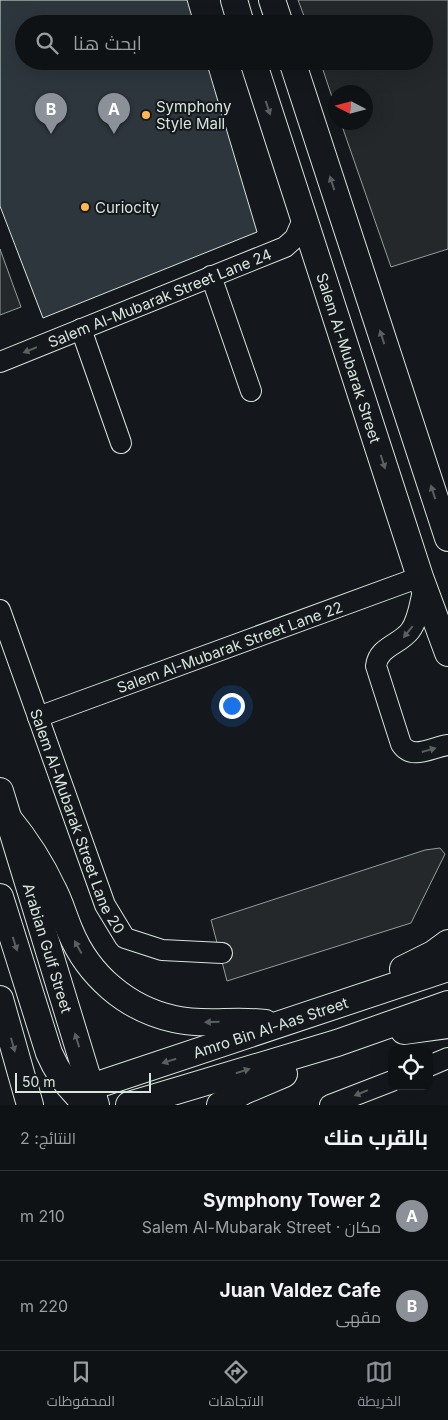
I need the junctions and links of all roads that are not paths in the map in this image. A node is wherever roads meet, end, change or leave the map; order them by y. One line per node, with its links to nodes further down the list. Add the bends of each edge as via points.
1 (234, 0): 3 (main road)
2 (272, 0): 4 (main road)
3 (238, 15)
4 (277, 15)
5 (256, 70): 7 (main road, Salem Al-Mubarak Street, one-way to 7)
6 (295, 70): 13 (main road, one-way to 6)
7 (304, 217): 8 (street, Salem Al-Mubarak Street Lane 24, via 295,238 285,246); 14 (main road, Salem Al-Mubarak Street, one-way to 14)
8 (211, 276): 9 (street, Salem Al-Mubarak Street Lane 24); 11 (street)
9 (81, 329): 10 (street, Salem Al-Mubarak Street Lane 24, one-way to 10); 12 (street)
10 (0, 362)
11 (251, 391)
12 (121, 443)
13 (448, 538)
14 (422, 582): 16 (main road, Salem Al-Mubarak Street); 17 (street, Salem Al-Mubarak Street Lane 22); 18 (street, one-way to 18, via 413,625 403,638 382,652 376,666 404,748 419,753)
15 (0, 610): 17 (street, Salem Al-Mubarak Street Lane 20)
16 (448, 653)
17 (38, 717): 23 (street, Salem Al-Mubarak Street Lane 20, via 105,905 125,938 162,950)
18 (448, 745)
19 (0, 791): 20 (main road, Arabian Gulf Street)
20 (8, 818): 28 (main road, one-way to 20, via 172,1019 146,1010 117,993 102,980 78,948 45,871); 35 (main road, Arabian Gulf Street, one-way to 20)
21 (0, 898): 35 (main road, one-way to 35, via 56,1069 64,1081)
22 (448, 943): 26 (main road, via 384,978)
23 (222, 953)
24 (448, 968): 26 (main road, Amro Bin Al-Aas Street)
25 (0, 999): 36 (main road, one-way to 36)
26 (352, 1000): 28 (main road, Amro Bin Al-Aas Street)
27 (448, 1004): 30 (main road)
28 (278, 1025): 35 (main road, Amro Bin Al-Aas Street, one-way to 35)
29 (448, 1025): 30 (main road)
30 (368, 1032): 31 (main road)
31 (337, 1043): 37 (main road, one-way to 31); 38 (main road, via 308,1062 244,1090)
32 (448, 1058): 33 (street)
33 (433, 1064)
34 (388, 1082): 39 (street, one-way to 39)
35 (89, 1101)
36 (30, 1105)
37 (129, 1105)
38 (220, 1105)
39 (330, 1105)

